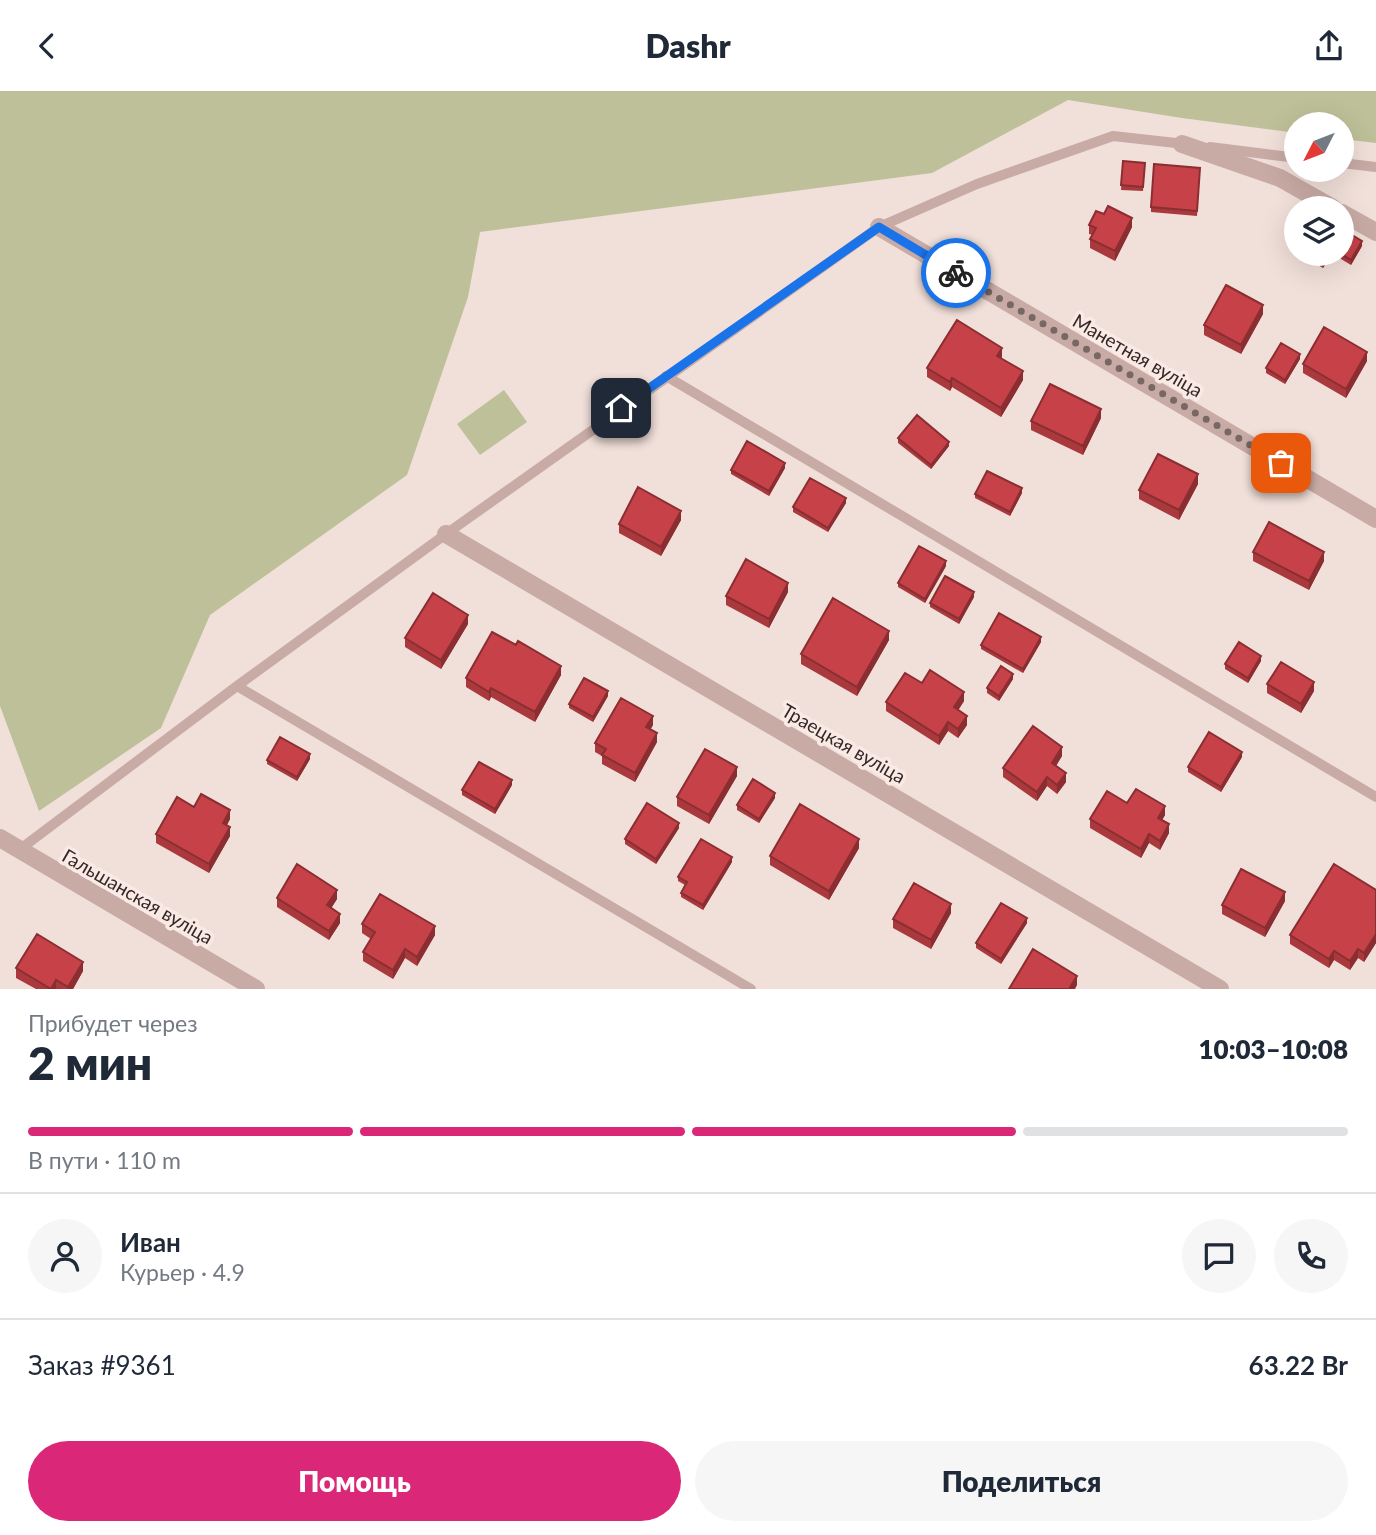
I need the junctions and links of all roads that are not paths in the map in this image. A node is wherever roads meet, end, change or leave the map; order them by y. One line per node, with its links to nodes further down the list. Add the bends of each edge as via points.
1 (1182, 144): 2 (lane); 5 (street, via 1280,178); 7 (lane, via 1113,136 977,184)
2 (1284, 156)
3 (1354, 164): 4 (lane)
4 (1376, 167)
5 (1312, 196)
6 (1354, 220): 8 (street)
7 (879, 227): 9 (lane); 10 (street, Манетная вуліца)
8 (1376, 232)
9 (666, 376): 11 (lane); 13 (lane)
10 (1376, 519)
11 (446, 534): 12 (lane); 18 (street, Траецкая вуліца)
12 (237, 686): 15 (lane); 17 (lane)
13 (1376, 797)
14 (0, 838): 15 (street, Гальшанская вуліца)
15 (19, 850): 16 (street, Гальшанская вуліца)
16 (256, 989)
17 (751, 989)
18 (1220, 989)

